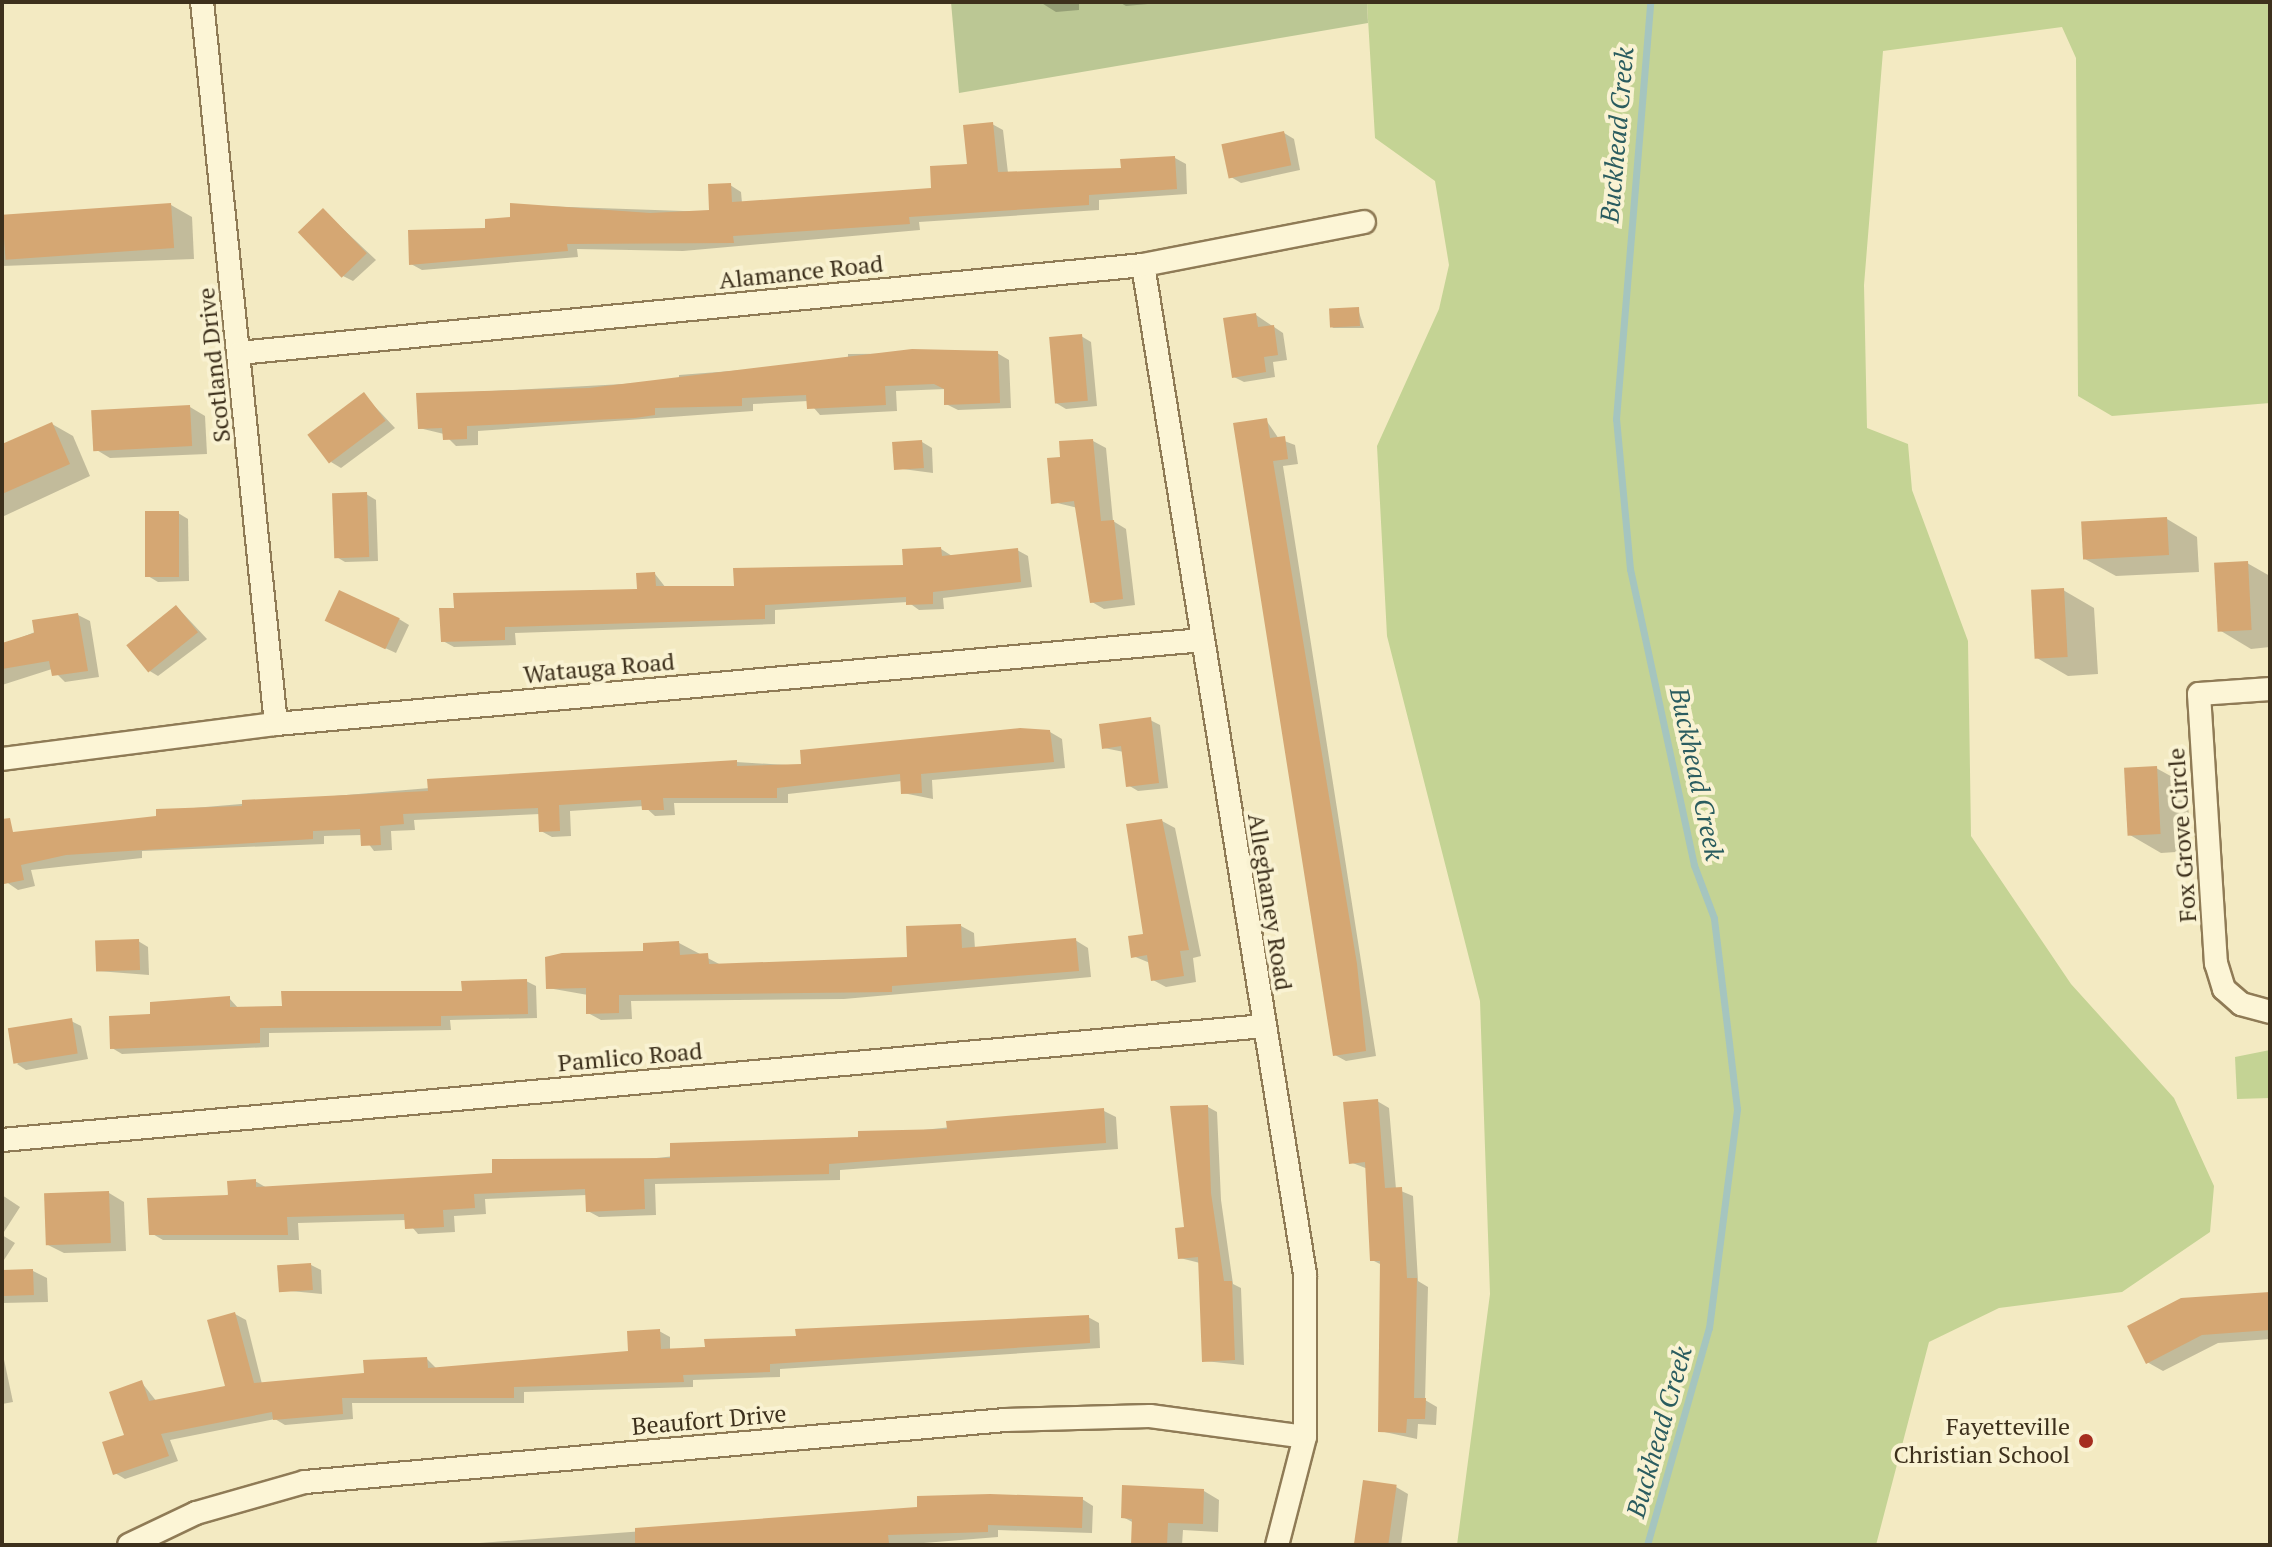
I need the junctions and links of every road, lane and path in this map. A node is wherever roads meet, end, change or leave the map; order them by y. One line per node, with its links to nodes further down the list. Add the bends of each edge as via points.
1 (202, 2): 4 (street, Scotland Drive)
2 (1364, 222): 3 (street, Alamance Road)
3 (1143, 265): 4 (street, Alamance Road); 5 (street, Alleghaney Road)
4 (239, 353): 7 (street, Scotland Drive)
5 (1203, 640): 7 (street, Watauga Road); 10 (street, Alleghaney Road)
6 (2270, 689): 9 (street, Fox Grove Circle, via 2199,694 2216,963 2233,997)
7 (276, 724): 8 (street, Watauga Road)
8 (2, 759)
9 (2270, 1012)
10 (1264, 1026): 11 (street, Pamlico Road); 12 (street, Alleghaney Road, via 1306,1288)
11 (2, 1140)
12 (1305, 1437): 13 (street, Beaufort Drive, via 1150,1416 1005,1420 305,1482 196,1513); 14 (street, Alleghaney Road)
13 (129, 1545)
14 (1277, 1545)

